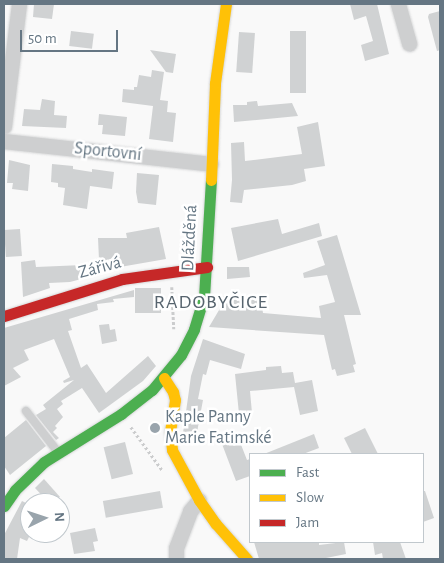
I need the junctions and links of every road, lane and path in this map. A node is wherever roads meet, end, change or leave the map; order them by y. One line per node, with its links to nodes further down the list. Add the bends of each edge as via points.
1 (18, 4): 5 (street)
2 (226, 4): 7 (street, Dlážděná, via 215,83)
3 (398, 4): 4 (street)
4 (409, 43)
5 (4, 126)
6 (4, 141): 7 (street, Sportovní)
7 (211, 164): 8 (street, Dlážděná)
8 (207, 267): 9 (street, Zářivá); 11 (street, Dlážděná, via 202,303)
9 (171, 272): 10 (street, Zářivá, via 99,285); 11 (path, via 175,334)
10 (4, 316)
11 (188, 343): 12 (street, Dlážděná)
12 (164, 378): 14 (street, Dlážděná); 17 (street, via 175,400 170,433 172,450)
13 (26, 411): 15 (lane)
14 (121, 414): 15 (street, Dlážděná); 16 (path)
15 (58, 452): 18 (street, Dlážděná, via 31,472)
16 (165, 473)
17 (199, 500): 19 (street); 20 (street, via 190,511 176,548)
18 (4, 506)
19 (241, 558)
20 (176, 559)

